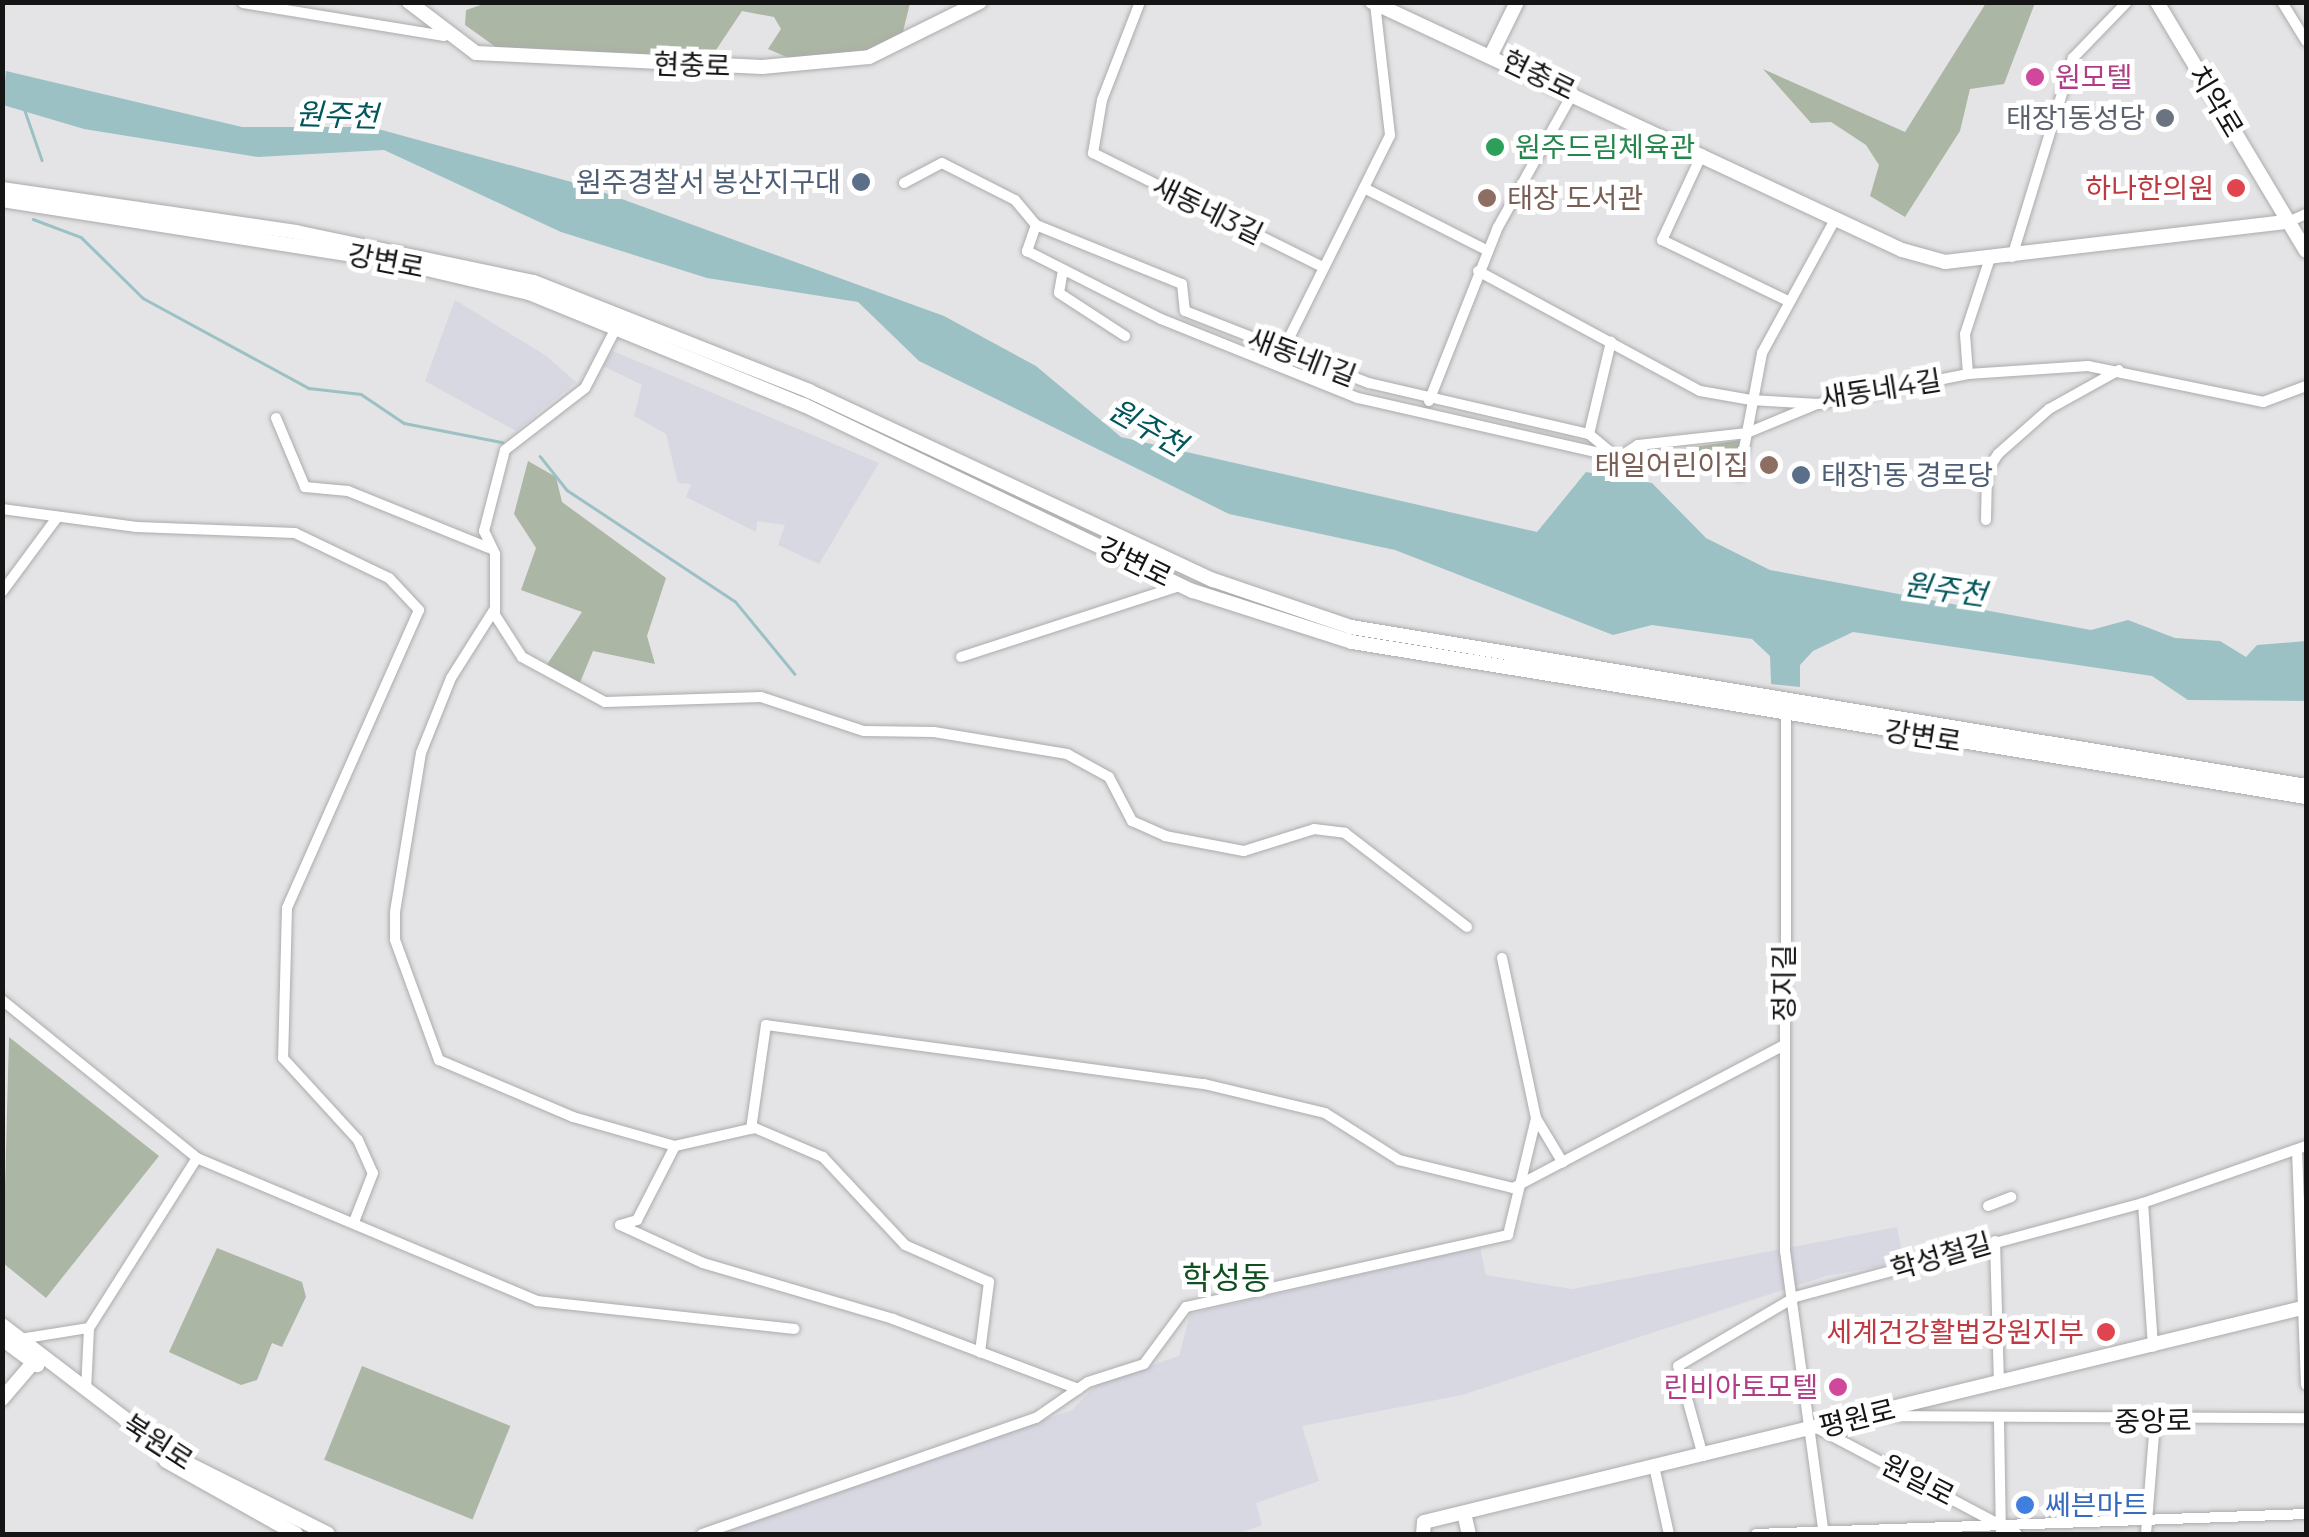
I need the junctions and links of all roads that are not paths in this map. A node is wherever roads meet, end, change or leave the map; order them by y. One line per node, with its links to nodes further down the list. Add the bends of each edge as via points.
1 (410, 2): 10 (street, 현충로)
2 (980, 2): 10 (street, 현충로, via 911,43 828,64 528,59 476,53)
3 (1140, 2): 27 (street, 새동네3길, via 1102,100 1093,152)
4 (1517, 2): 12 (street)
5 (2126, 2): 25 (street, via 2073,58)
6 (2157, 2): 21 (street, 치악로)
7 (2282, 2): 11 (street)
8 (1374, 3): 12 (street, 현충로); 16 (street, via 1390,136)
9 (242, 4): 10 (street)
10 (444, 36)
11 (2306, 41)
12 (1492, 53): 13 (street, 현충로)
13 (1573, 92): 14 (street, 현충로); 23 (street)
14 (1702, 154): 20 (street, 현충로); 30 (street, via 1662,240)
15 (904, 183): 22 (street, 새동네1길, via 942,164 1015,200)
16 (1364, 188): 23 (street); 27 (street)
17 (2, 189): 31 (street, 강변로, via 408,253)
18 (2, 200): 32 (street, 강변로, via 394,261 529,293)
19 (2306, 214): 21 (street)
20 (1836, 218): 26 (street, 현충로, via 1902,250); 30 (street)
21 (2288, 222): 24 (street, 치악로); 25 (street, 현충로)
22 (1036, 224): 28 (street, via 1027,251); 35 (street, 새동네1길, via 1182,284 1184,311)
23 (1488, 251): 29 (street)
24 (2306, 251)
25 (2012, 258): 26 (street, 현충로)
26 (1988, 261): 37 (street, via 1965,334)
27 (1323, 266): 35 (street)
28 (1063, 270): 33 (street, via 1058,294); 45 (street, via 1358,398)
29 (1478, 271): 34 (street, 새동네4길); 39 (street)
30 (1788, 301): 40 (street)
31 (622, 314): 32 (street); 55 (street, 강변로, via 1268,603 1350,627)
32 (615, 330): 50 (street, via 585,388 505,450); 51 (street, 강변로, via 804,405)
33 (1125, 336)
34 (1611, 342): 40 (street, 새동네4길, via 1700,391); 44 (street)
35 (1284, 350): 39 (street, 새동네1길)
36 (2120, 370): 37 (street, 새동네4길); 38 (street, 새동네4길, via 2180,392 2263,402); 49 (street, via 2049,409 1998,454 1988,471)
37 (1968, 374): 41 (street, 새동네4길)
38 (2306, 386)
39 (1428, 400): 44 (street, 새동네1길)
40 (1751, 400): 41 (street, 새동네4길); 43 (street)
41 (1818, 404): 43 (street)
42 (276, 418): 50 (street, via 305,487 348,491)
43 (1747, 433): 45 (street, via 1638,445); 46 (street)
44 (1589, 434): 45 (street, 새동네1길)
45 (1618, 458)
46 (1739, 476)
47 (2, 509): 48 (street)
48 (56, 519): 52 (street); 72 (street, via 245,525 320,539 389,578 419,610 287,908 282,1058 358,1140 373,1173)
49 (1986, 520)
50 (489, 548): 53 (street)
51 (1182, 585): 54 (street); 55 (street, 강변로, via 1270,620 1440,661)
52 (2, 592)
53 (496, 605): 58 (street, via 522,658 605,702 761,697 864,731 934,732 1066,754 1109,777 1144,831 1244,851 1314,829 1345,833); 64 (street, via 450,678 421,752 395,940 446,1068)
54 (962, 657)
55 (1786, 709): 56 (street, 강변로); 57 (street, 강변로); 61 (street, 정지길)
56 (2306, 786)
57 (2306, 797)
58 (1467, 927)
59 (1502, 958): 62 (street)
60 (2, 1000): 66 (street)
61 (1784, 1045): 67 (street, via 1763,1053 1745,1073 1662,1105); 74 (street, 정지길, via 1786,1251)
62 (1536, 1118): 67 (street); 68 (street)
63 (751, 1129): 64 (street); 68 (street, via 766,1026 1204,1084 1325,1113 1400,1160); 82 (street, via 823,1157 905,1245 989,1282)
64 (675, 1146): 82 (street, via 637,1220 620,1225 796,1296)
65 (2302, 1148): 70 (street, 학성철길); 75 (street)
66 (197, 1158): 72 (street); 77 (street)
67 (1563, 1162): 68 (street)
68 (1514, 1188): 86 (street, via 1514,1224 1494,1241 1186,1307 1144,1364)
69 (2012, 1198): 71 (street)
70 (2143, 1203): 73 (street, 학성철길); 81 (street)
71 (1988, 1206)
72 (354, 1222): 78 (street, via 537,1301)
73 (1995, 1240): 74 (street, 학성철길); 84 (street)
74 (1795, 1297): 93 (street, 정지길); 94 (street, 학성철길, via 1678,1366)
75 (2304, 1308): 81 (street, 평원로); 85 (street)
76 (2, 1326): 80 (street, 북원로)
77 (89, 1328): 80 (street); 87 (street)
78 (794, 1329)
79 (2, 1339): 83 (street, 북원로)
80 (20, 1339): 83 (street, 북원로)
81 (2153, 1346): 84 (street, 평원로)
82 (980, 1352): 86 (street)
83 (36, 1359): 87 (street, 북원로); 88 (street); 101 (street, 북원로, via 169,1464)
84 (1999, 1382): 89 (street, 평원로)
85 (2306, 1385)
86 (1078, 1389): 103 (street, via 985,1439)
87 (86, 1393): 102 (street, 북원로, via 176,1457)
88 (2, 1398)
89 (1864, 1416): 91 (street, 중앙로); 93 (street, 평원로)
90 (2306, 1418): 92 (street, 중앙로)
91 (2000, 1422): 92 (street, 중앙로); 99 (street)
92 (2155, 1422): 98 (street)
93 (1816, 1428): 94 (street, 평원로); 99 (street, 원일로); 100 (street, 정지길)
94 (1703, 1456): 95 (street, 평원로)
95 (1654, 1466): 96 (street, 평원로); 106 (street)
96 (1464, 1513): 104 (street, 평원로, via 1424,1522); 105 (street)
97 (2306, 1514): 98 (street)
98 (2147, 1518): 99 (street); 109 (street)
99 (2001, 1528): 100 (street); 108 (street, 원일로)
100 (1824, 1532): 107 (street)
101 (296, 1534)
102 (328, 1534)
103 (702, 1534)
104 (1422, 1534)
105 (1469, 1534)
106 (1670, 1534)
107 (1756, 1534)
108 (2017, 1534)
109 (2146, 1534)

